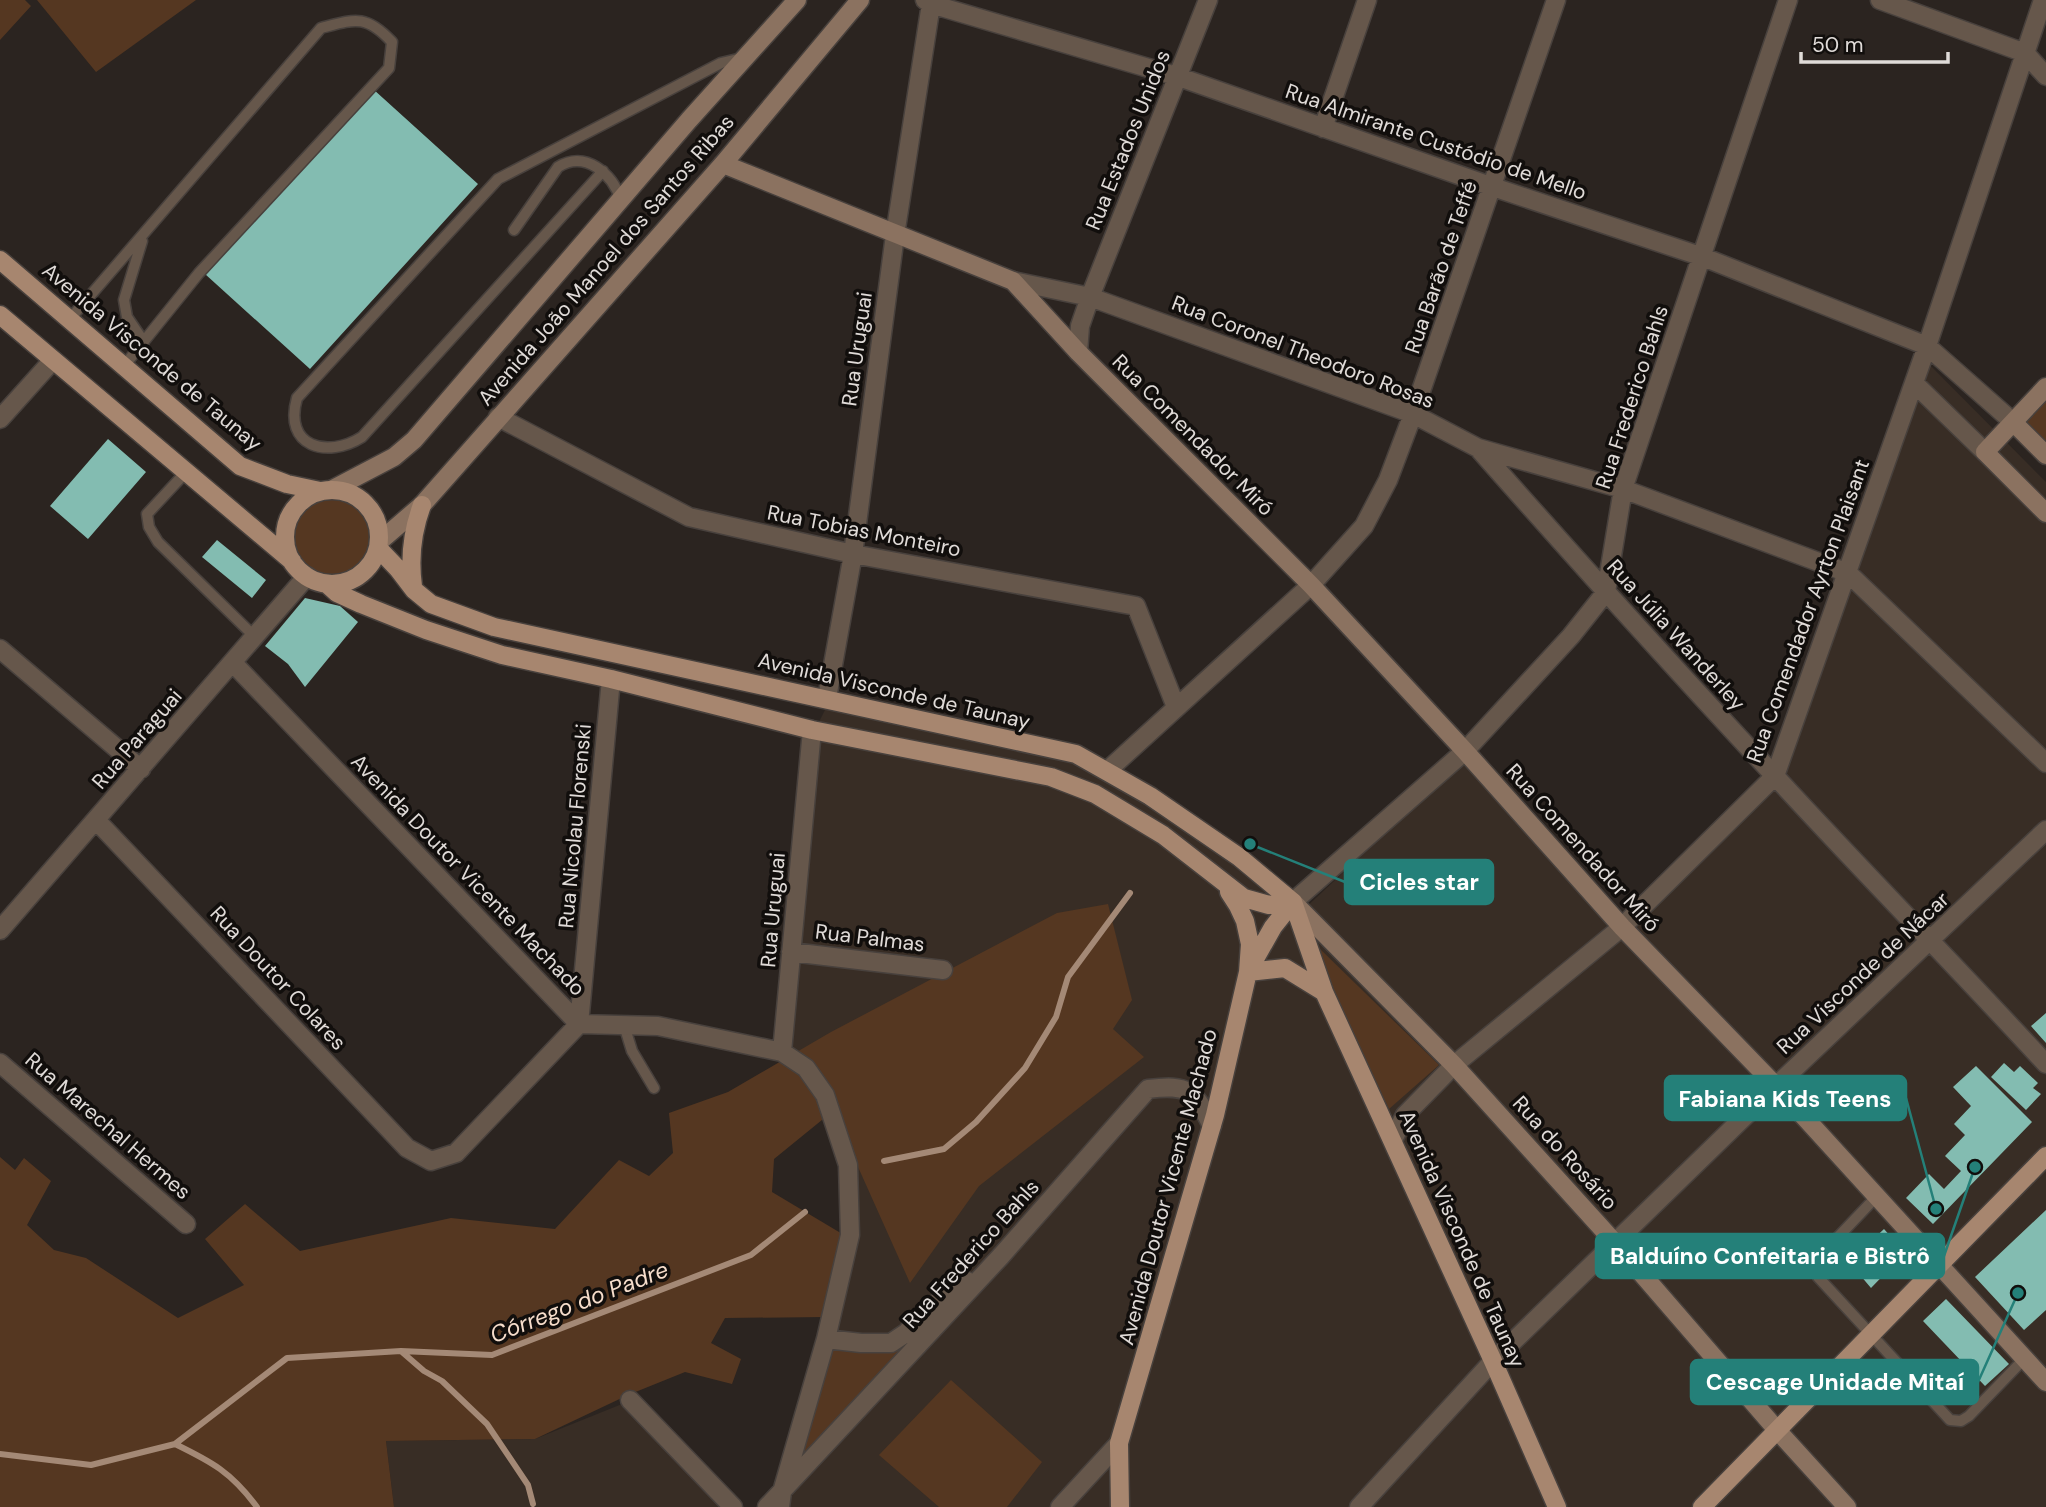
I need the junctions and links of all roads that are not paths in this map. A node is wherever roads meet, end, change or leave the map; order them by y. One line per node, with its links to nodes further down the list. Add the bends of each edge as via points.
1 (797, 0): 11 (main road, Avenida João Manoel dos Santos Ribas)
2 (860, 0): 15 (main road, Avenida João Manoel dos Santos Ribas)
3 (1208, 0): 13 (street, Rua Estados Unidos)
4 (1367, 0): 14 (street)
5 (1556, 0): 17 (street, Rua Barão de Teffé)
6 (1787, 0): 22 (street, Rua Frederico Bahls)
7 (1880, 0): 10 (street)
8 (2043, 0): 10 (street, Rua Comendador Ayrton Plaisant)
9 (928, 2): 13 (street, Rua Almirante Custódio de Mello); 21 (street, Rua Uruguai)
10 (2025, 53): 12 (street); 29 (street, Rua Comendador Ayrton Plaisant)
11 (746, 58): 16 (lane, via 721,63 498,179 297,398 296,425 305,441 312,447 335,448 362,437); 18 (main road, Avenida João Manoel dos Santos Ribas)
12 (2046, 76)
13 (1179, 77): 14 (street, Rua Almirante Custódio de Mello); 25 (street, Rua Estados Unidos)
14 (1323, 128): 17 (street, Rua Almirante Custódio de Mello)
15 (723, 164): 21 (main road, Rua Coronel Theodoro Rosas); 36 (main road, Avenida João Manoel dos Santos Ribas)
16 (603, 171): 18 (lane); 19 (lane, via 578,161 558,167)
17 (1493, 187): 22 (street, Rua Almirante Custódio de Mello); 35 (street, Rua Barão de Teffé)
18 (621, 201): 44 (main road, Avenida João Manoel dos Santos Ribas, via 414,440 394,457)
19 (513, 230)
20 (144, 234): 27 (lane); 28 (lane, via 124,300 127,317); 28 (lane, via 321,28 351,20 377,26 392,42 389,68 199,273)
21 (895, 235): 24 (main road, Rua Coronel Theodoro Rosas); 48 (street, Rua Uruguai)
22 (1703, 257): 29 (street, Rua Almirante Custódio de Mello); 43 (street, Rua Frederico Bahls)
23 (0, 260): 27 (main road, Avenida Visconde de Taunay)
24 (1013, 281): 25 (street, Rua Coronel Theodoro Rosas); 30 (main road, Rua Comendador Miró)
25 (1090, 297): 30 (street, via 1080,326); 35 (street, Rua Coronel Theodoro Rosas)
26 (0, 315): 31 (main road)
27 (70, 319): 32 (main road, Avenida Visconde de Taunay)
28 (144, 342): 32 (lane)
29 (1927, 346): 33 (street, Rua Comendador Ayrton Plaisant); 38 (street, Rua Almirante Custódio de Mello)
30 (1078, 352): 53 (main road, Rua Comendador Miró)
31 (53, 360): 37 (street); 42 (main road)
32 (124, 366): 44 (main road, Avenida Visconde de Taunay, via 240,466 287,484)
33 (1914, 383): 40 (street); 50 (street, Rua Comendador Ayrton Plaisant)
34 (2046, 387): 38 (main road)
35 (1413, 414): 39 (street, Rua Coronel Theodoro Rosas); 53 (street, Rua Barão de Teffé, via 1388,480 1364,526)
36 (498, 417): 45 (main road, Avenida João Manoel dos Santos Ribas); 48 (street, Rua Tobias Monteiro, via 688,517)
37 (0, 419)
38 (2013, 422): 40 (main road); 41 (main road)
39 (1478, 448): 43 (street, Rua Coronel Theodoro Rosas); 55 (street, Rua Júlia Wanderley)
40 (1985, 452): 46 (main road)
41 (2046, 455)
42 (186, 472): 49 (main road); 56 (lane, via 148,514 149,527 158,542)
43 (1623, 489): 50 (street, Rua Coronel Theodoro Rosas); 55 (street, Rua Frederico Bahls)
44 (327, 490): 47 (main road, Avenida Visconde de Taunay, via 345,491 366,503 378,524); 49 (main road, via 299,502 288,521 285,542)
45 (422, 505): 47 (main road, Avenida João Manoel dos Santos Ribas); 54 (main road, via 411,550)
46 (2046, 513)
47 (378, 545): 52 (main road, via 373,560 358,576); 54 (main road, Avenida Visconde de Taunay)
48 (853, 554): 60 (street, Rua Uruguai); 61 (street, Rua Tobias Monteiro, via 1136,606)
49 (292, 561): 51 (main road)
50 (1848, 573): 64 (street, Rua Coronel Theodoro Rosas); 67 (street, Rua Comendador Ayrton Plaisant)
51 (307, 576): 52 (main road); 56 (street, Rua Paraguai)
52 (327, 584): 59 (main road, via 337,593 426,630 502,655)
53 (1311, 585): 61 (street, Rua Barão de Teffé); 63 (main road, Rua Comendador Miró)
54 (414, 590): 60 (main road, Avenida Visconde de Taunay, via 431,604 494,627)
55 (1606, 592): 63 (street, Rua Frederico Bahls); 67 (street, Rua Júlia Wanderley)
56 (255, 637): 58 (street, Rua Paraguai)
57 (0, 649): 65 (street)
58 (233, 663): 65 (street, Rua Paraguai); 79 (street, Avenida Doutor Vicente Machado)
59 (611, 679): 62 (main road); 79 (street, Rua Nicolau Florenski)
60 (827, 698): 66 (main road, Avenida Visconde de Taunay, via 1076,754)
61 (1176, 707): 66 (street, Rua Barão de Teffé)
62 (812, 730): 70 (main road, via 1051,777 1095,794 1163,835); 75 (street, Rua Uruguai)
63 (1465, 751): 71 (street, Rua Frederico Bahls); 72 (main road, Rua Comendador Miró)
64 (2046, 763)
65 (141, 769): 68 (street, Rua Paraguai)
66 (1107, 771): 71 (main road, Avenida Visconde de Taunay, via 1239,857)
67 (1775, 776): 72 (street, Rua Comendador Ayrton Plaisant); 74 (street, Rua Júlia Wanderley)
68 (96, 820): 73 (street, Rua Paraguai); 79 (street, Rua Doutor Colares, via 407,1148 431,1161 456,1153)
69 (2046, 830): 74 (street, Rua Visconde de Nácar)
70 (1223, 883): 71 (main road, via 1257,903); 77 (main road, Avenida Doutor Vicente Machado, via 1245,921 1250,944)
71 (1293, 902): 77 (main road); 78 (main road, Avenida Visconde de Taunay); 84 (main road, Rua do Rosário)
72 (1622, 927): 84 (street, Rua Comendador Ayrton Plaisant); 85 (main road, Rua Comendador Miró)
73 (0, 930)
74 (1932, 940): 83 (street, Rua Júlia Wanderley); 85 (street, Rua Visconde de Nácar)
75 (792, 952): 76 (street, Rua Palmas); 81 (street, Rua Uruguai)
76 (943, 970)
77 (1248, 972): 78 (main road, via 1285,968); 87 (main road, Avenida Doutor Vicente Machado)
78 (1324, 992): 88 (main road, Avenida Visconde de Taunay)
79 (579, 1024): 80 (street, Avenida Doutor Vicente Machado)
80 (624, 1025): 81 (street, Avenida Doutor Vicente Machado, via 658,1026); 86 (lane, via 632,1051)
81 (782, 1052): 96 (street, Avenida Doutor Vicente Machado, via 806,1068 825,1095 848,1166 850,1235)
82 (0, 1063): 91 (street, Rua Marechal Hermes)
83 (2046, 1064)
84 (1454, 1065): 88 (street, Rua Comendador Ayrton Plaisant, via 1405,1115); 92 (main road, Rua do Rosário)
85 (1776, 1086): 90 (main road, Rua Comendador Miró); 92 (street, Rua Visconde de Nácar)
86 (654, 1088)
87 (1212, 1126): 93 (street, Rua Frederico Bahls, via 1200,1102 1187,1091 1174,1086 1148,1089); 102 (main road, Avenida Doutor Vicente Machado)
88 (1392, 1140): 98 (main road, Avenida Visconde de Taunay)
89 (2046, 1156): 94 (main road)
90 (1877, 1196): 94 (main road, Rua Comendador Miró); 95 (lane, via 1815,1266 1818,1278)
91 (186, 1224)
92 (1616, 1244): 98 (street, Rua Visconde de Nácar); 101 (main road, Rua do Rosário)
93 (1001, 1256): 96 (street, via 927,1310 891,1343); 103 (street, Rua Frederico Bahls)
94 (1940, 1264): 95 (main road); 97 (main road, Rua Comendador Miró)
95 (1872, 1333): 97 (lane, via 1950,1420 1969,1416); 101 (main road)
96 (826, 1339): 103 (street, Avenida Doutor Vicente Machado)
97 (2025, 1358): 99 (main road, Rua Comendador Miró)
98 (1493, 1361): 108 (street, Rua Visconde de Nácar); 109 (main road, Avenida Visconde de Taunay)
99 (2046, 1382)
100 (630, 1400): 104 (street)
101 (1777, 1430): 110 (main road); 111 (main road, Rua do Rosário)
102 (1119, 1443): 106 (street); 107 (main road, Avenida Doutor Vicente Machado)
103 (781, 1500): 105 (street, Rua Frederico Bahls)
104 (733, 1507)
105 (767, 1507)
106 (1060, 1507)
107 (1120, 1507)
108 (1359, 1507)
109 (1557, 1507)
110 (1702, 1507)
111 (1847, 1507)

